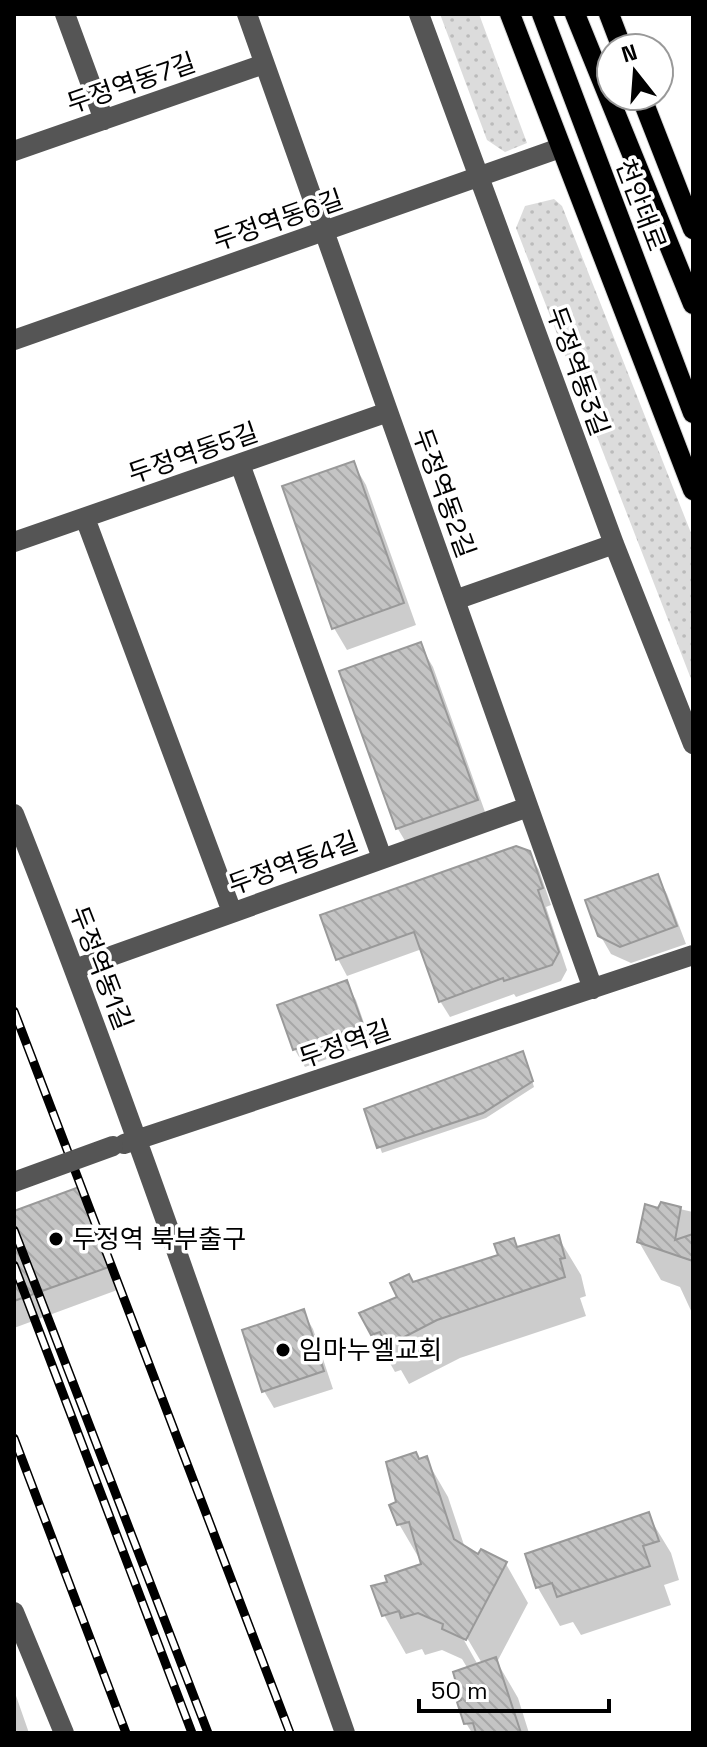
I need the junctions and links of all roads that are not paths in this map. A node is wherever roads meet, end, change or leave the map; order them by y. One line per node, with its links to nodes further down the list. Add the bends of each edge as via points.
1 (65, 14): 9 (street)
2 (247, 14): 7 (street, 두정역동2길)
3 (419, 14): 12 (street, 두정역동3길)
4 (510, 14): 10 (main road)
5 (542, 14): 18 (main road, 천안대로)
6 (575, 14): 15 (main road, 천안대로)
7 (264, 64): 9 (street, 두정역동7길); 14 (street, 두정역동2길)
8 (647, 112): 13 (main road)
9 (104, 120): 11 (street, 두정역동7길)
10 (560, 148): 12 (street, 두정역동6길); 20 (main road)
11 (14, 151)
12 (478, 177): 14 (street, 두정역동6길); 23 (street, 두정역동3길)
13 (693, 229)
14 (324, 231): 16 (street, 두정역동6길); 17 (street, 두정역동2길)
15 (693, 304)
16 (14, 340)
17 (388, 412): 19 (street, 두정역동5길); 24 (street, 두정역동2길)
18 (693, 413)
19 (240, 464): 21 (street, 두정역동5길); 28 (street)
20 (693, 490)
21 (85, 518): 22 (street, 두정역동5길); 29 (street)
22 (14, 542)
23 (614, 544): 24 (street); 25 (street, 두정역동3길)
24 (455, 600): 26 (street, 두정역동2길)
25 (693, 744)
26 (528, 807): 28 (street, 두정역동4길); 32 (street, 두정역동2길)
27 (14, 814): 31 (street, 두정역동1길)
28 (382, 858): 29 (street, 두정역동4길)
29 (232, 912): 31 (street, 두정역동4길)
30 (693, 955): 32 (street, 두정역길)
31 (75, 969): 33 (street, 두정역동1길)
32 (593, 989): 33 (street, 두정역길)
33 (138, 1141): 34 (street, 두정역길, bridge); 37 (street, 두정역동1길)
34 (14, 1182)
35 (14, 1612): 36 (street)
36 (64, 1733)
37 (345, 1733)

